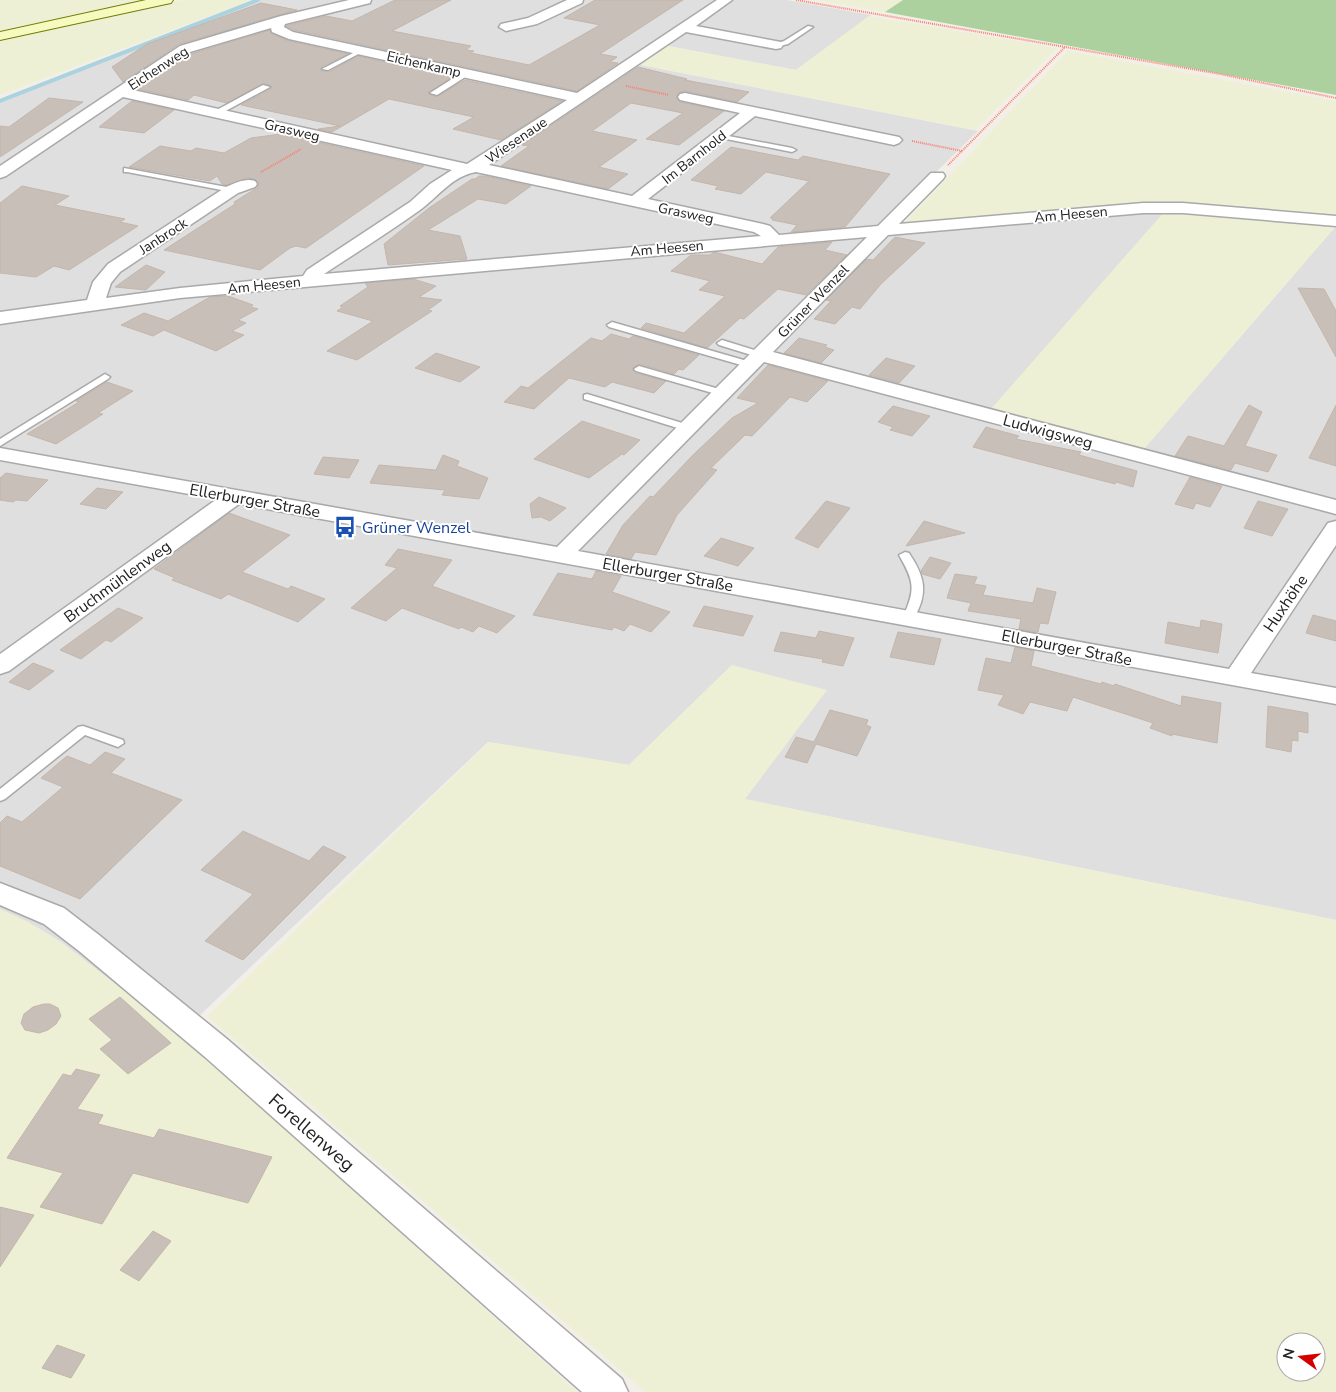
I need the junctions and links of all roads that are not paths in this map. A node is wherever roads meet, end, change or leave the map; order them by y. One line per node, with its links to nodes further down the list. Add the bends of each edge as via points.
1 (166, 0): 9 (street)
2 (365, 0): 5 (street, Eichenweg)
3 (577, 0): 6 (street, via 532,21)
4 (726, 0): 8 (street, Wiesenaue)
5 (278, 22): 11 (street, Eichenkamp, via 277,28 284,33); 15 (street, Eichenweg, via 185,49)
6 (506, 27)
7 (810, 27): 10 (lane, via 786,44)
8 (684, 28): 10 (street); 18 (street, Wiesenaue)
9 (0, 36)
10 (776, 44)
11 (363, 50): 12 (lane); 13 (street, Eichenkamp)
12 (326, 69)
13 (466, 74): 16 (lane); 18 (street, Eichenkamp)
14 (266, 87): 20 (lane)
15 (120, 92): 20 (street, Grasweg); 26 (street, Eichenweg)
16 (434, 93)
17 (685, 97): 19 (street, Im Barnhold)
18 (579, 98): 24 (street, Wiesenaue)
19 (752, 111): 21 (street, Im Barnhold); 22 (street, Im Barnhold)
20 (217, 112): 24 (street, Grasweg, via 320,137)
21 (721, 136): 23 (lane); 30 (street, Im Barnhold)
22 (894, 140)
23 (792, 150)
24 (470, 167): 30 (street, Grasweg); 34 (street, Wiesenaue, via 313,274)
25 (127, 170): 29 (lane)
26 (0, 173)
27 (936, 176): 32 (street, Grüner Wenzel)
28 (249, 184): 29 (street, Janbrock)
29 (232, 190): 35 (street, Janbrock, via 114,268 102,282)
30 (635, 202): 33 (street, Grasweg, via 757,228 770,234)
31 (1336, 221): 32 (street, Am Heesen, via 1164,207)
32 (882, 230): 33 (street, Am Heesen); 39 (street, Grüner Wenzel)
33 (774, 240): 34 (street, Am Heesen)
34 (309, 281): 35 (street, Am Heesen)
35 (95, 305): 36 (street, Am Heesen)
36 (0, 318)
37 (612, 325): 39 (lane)
38 (722, 343): 39 (lane)
39 (756, 360): 42 (street, Grüner Wenzel); 48 (street, Ludwigsweg)
40 (639, 369): 42 (lane)
41 (105, 376): 45 (lane)
42 (723, 393): 44 (street, Grüner Wenzel)
43 (587, 397): 44 (lane)
44 (688, 428): 51 (street, Grüner Wenzel)
45 (0, 443)
46 (0, 454): 47 (street, Ellerburger Straße)
47 (234, 497): 51 (street, Ellerburger Straße); 53 (street, Bruchmühlenweg)
48 (1336, 507)
49 (1336, 528): 54 (street, Huxhöhe)
50 (905, 554): 52 (lane, via 920,586)
51 (562, 555): 52 (street, Ellerburger Straße)
52 (909, 617): 54 (street, Ellerburger Straße)
53 (0, 666)
54 (1235, 678): 55 (street, Ellerburger Straße)
55 (1336, 696)
56 (118, 743): 57 (lane, via 82,730)
57 (0, 796)
58 (0, 893): 59 (street, Forellenweg, via 54,916 89,943 216,1048)
59 (609, 1392)

